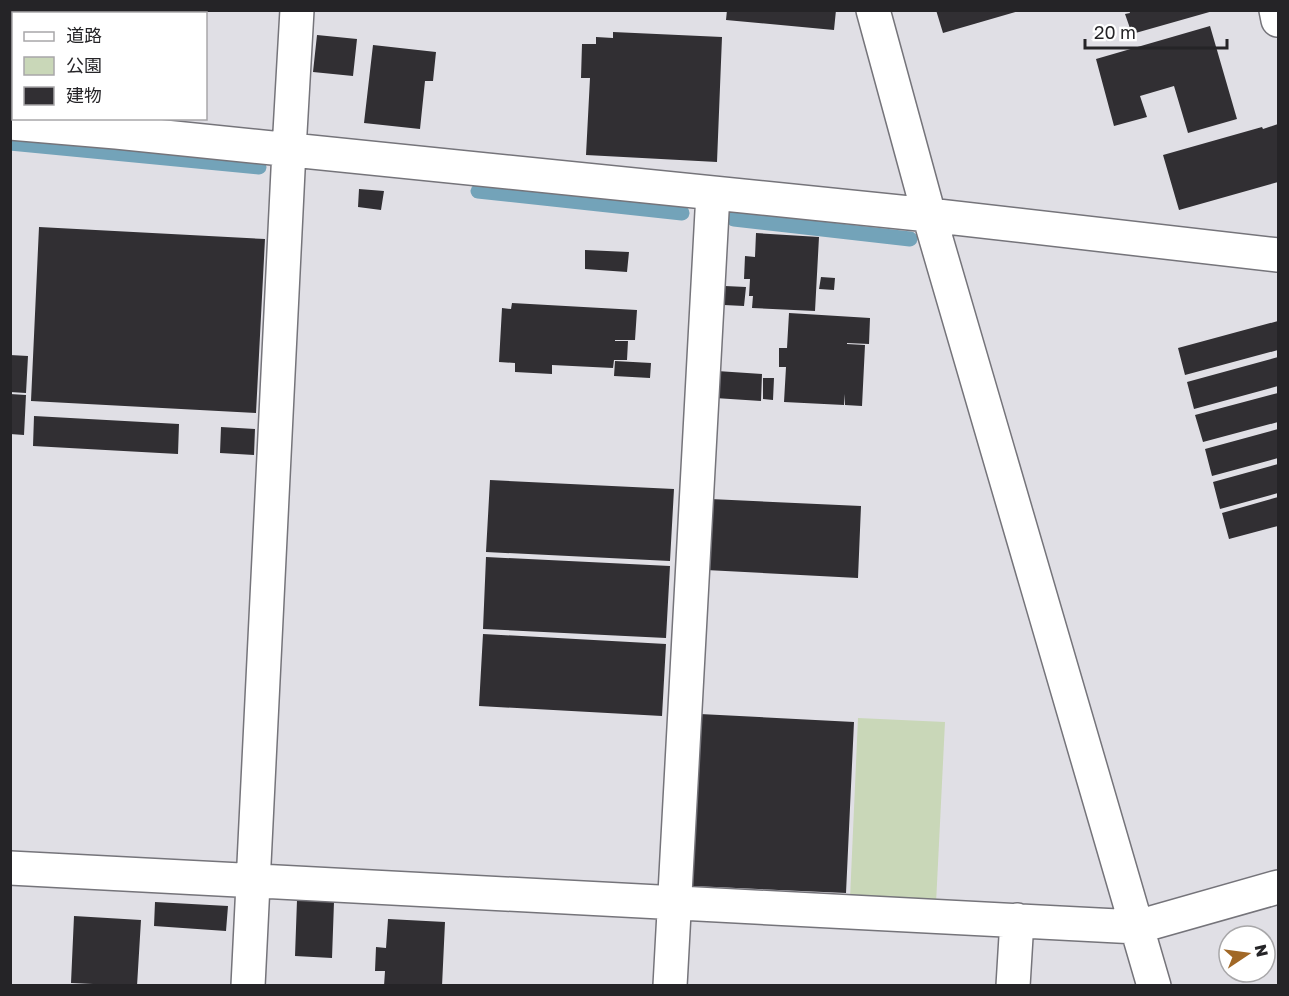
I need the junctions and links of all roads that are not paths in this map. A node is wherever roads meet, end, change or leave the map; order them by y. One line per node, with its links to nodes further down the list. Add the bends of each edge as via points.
1 (297, 10): 6 (street)
2 (873, 10): 8 (street)
3 (1276, 10): 4 (street)
4 (1278, 20)
5 (10, 123): 6 (street)
6 (289, 150): 7 (street); 11 (street)
7 (712, 193): 8 (street); 13 (street)
8 (929, 215): 9 (street); 15 (street)
9 (1278, 255)
10 (10, 868): 11 (street)
11 (253, 880): 13 (street); 16 (street)
12 (1278, 887): 15 (street)
13 (675, 903): 14 (street); 17 (street)
14 (1017, 920): 15 (street); 18 (street)
15 (1137, 927): 19 (street)
16 (248, 986)
17 (670, 986)
18 (1013, 986)
19 (1154, 986)

